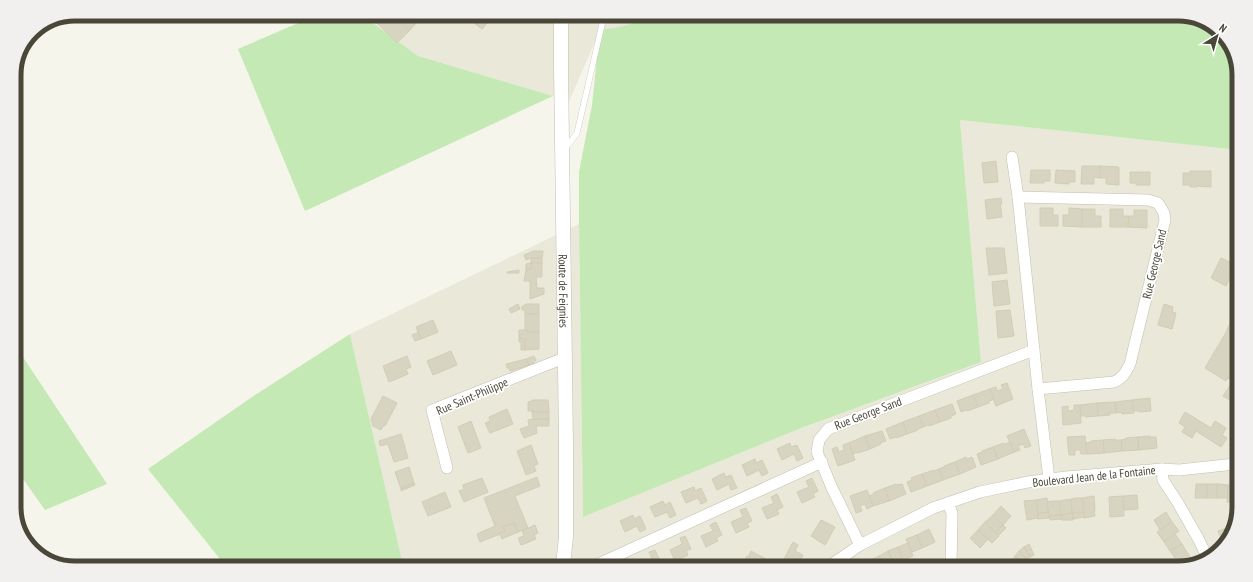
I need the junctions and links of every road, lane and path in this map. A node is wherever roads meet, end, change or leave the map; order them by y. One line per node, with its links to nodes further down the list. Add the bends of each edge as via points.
1 (561, 21): 3 (street, Route de Feignies)
2 (603, 21): 3 (lane, via 578,133)
3 (562, 152): 7 (street, Route de Feignies)
4 (1012, 157): 5 (street)
5 (1018, 198): 6 (street); 8 (street, Rue George Sand, via 1148,200 1158,203 1165,220 1130,364 1125,373 1114,382)
6 (1034, 350): 8 (street); 9 (street, Rue George Sand, via 828,429 819,440 817,452)
7 (564, 358): 11 (street, Rue Saint-Philippe, via 432,410); 17 (street, Route de Feignies, via 566,537)
8 (1038, 389): 13 (street)
9 (822, 462): 15 (street, Rue George Sand); 18 (street)
10 (1232, 464): 12 (street, Boulevard Jean de la Fontaine, via 1179,470)
11 (447, 468)
12 (1162, 469): 13 (street, Boulevard Jean de la Fontaine); 16 (street, via 1163,480)
13 (1049, 479): 14 (street, Boulevard Jean de la Fontaine, via 980,492)
14 (948, 503): 15 (street, Boulevard Jean de la Fontaine); 20 (street, via 952,512)
15 (860, 545): 19 (street, Boulevard Jean de la Fontaine)
16 (1205, 553)
17 (563, 561)
18 (611, 561)
19 (836, 561)
20 (951, 561)

